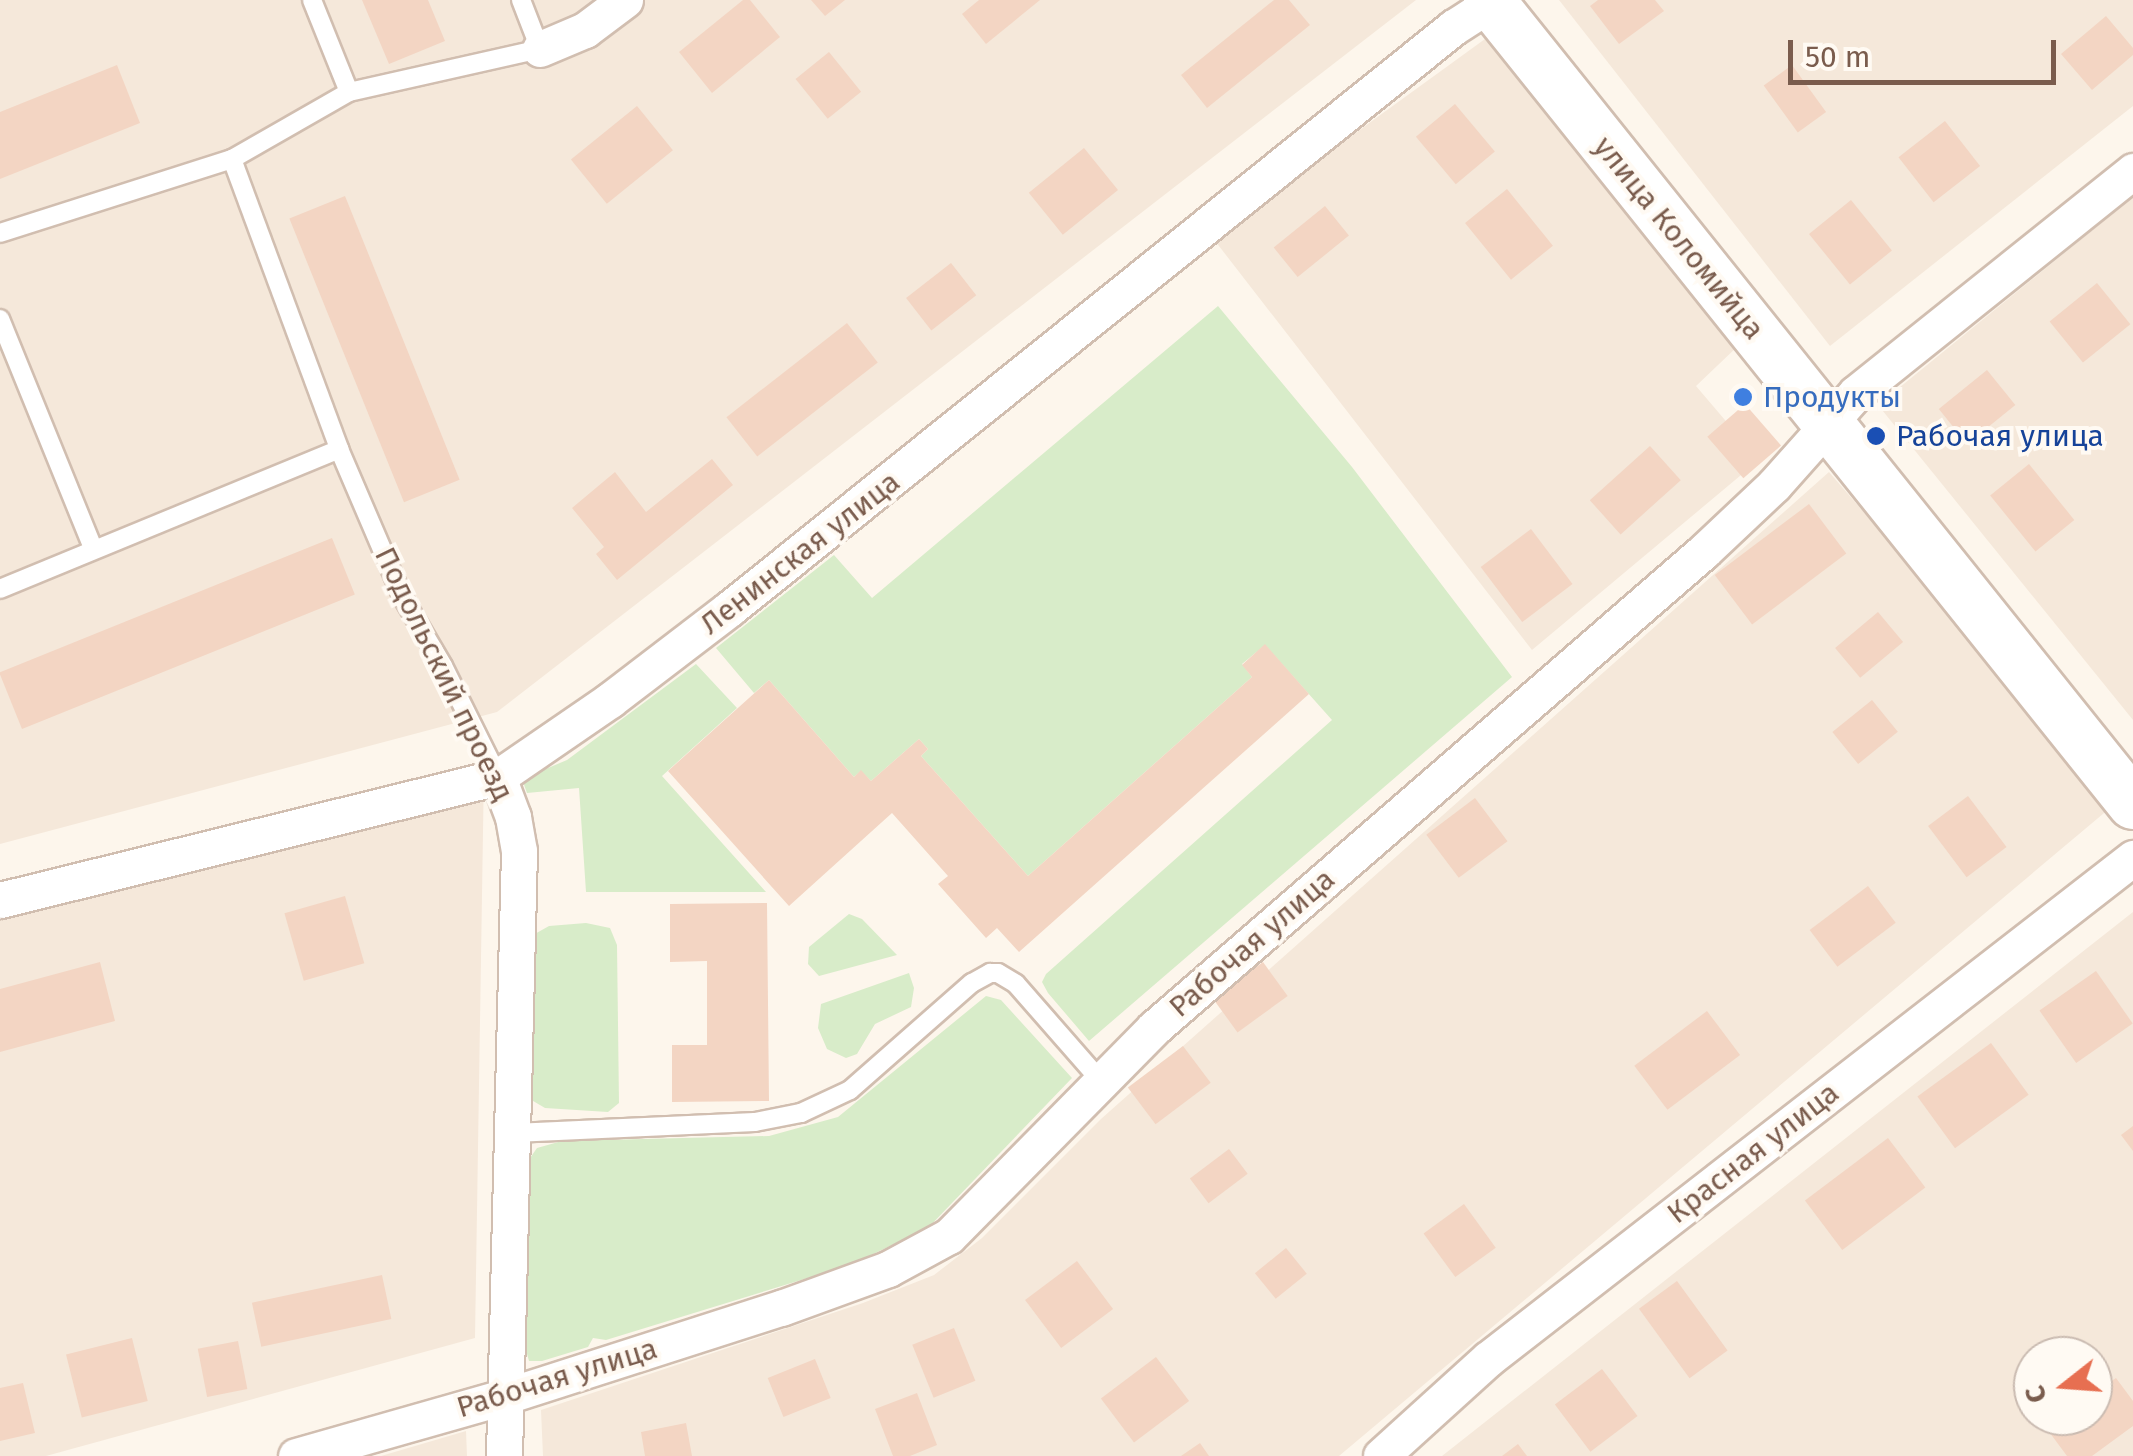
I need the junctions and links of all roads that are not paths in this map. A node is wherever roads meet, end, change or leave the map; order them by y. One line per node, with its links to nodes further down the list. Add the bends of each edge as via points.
1 (312, 0): 6 (lane)
2 (520, 0): 5 (lane)
3 (625, 0): 5 (street, via 584,30)
4 (1492, 1): 11 (main road, улица Коломийца); 15 (street, Ленинская улица, via 774,574)
5 (540, 49): 6 (lane)
6 (348, 92): 7 (lane)
7 (232, 158): 9 (lane); 12 (lane, Подольский проезд)
8 (2133, 171): 11 (street, Рабочая улица, via 1856,393)
9 (0, 233)
10 (0, 320): 13 (lane)
11 (1828, 423): 16 (main road, улица Коломийца); 19 (street, Рабочая улица, via 1703,552)
12 (338, 449): 13 (lane); 15 (lane, Подольский проезд, via 403,598)
13 (93, 548): 14 (lane)
14 (0, 589)
15 (498, 776): 18 (street, Ленинская улица); 20 (street, Подольский проезд, via 519,851)
16 (2133, 804)
17 (2133, 858): 24 (street, Красная улица, via 1488,1360)
18 (0, 900)
19 (1100, 1080): 20 (lane, via 998,972 850,1090 801,1113 755,1122); 21 (street, Рабочая улица, via 976,1212 921,1253 824,1294)
20 (514, 1133): 21 (street, Подольский проезд)
21 (503, 1397): 22 (street, Рабочая улица); 23 (street, Подольский проезд)
22 (296, 1456)
23 (504, 1456)
24 (1380, 1456)

